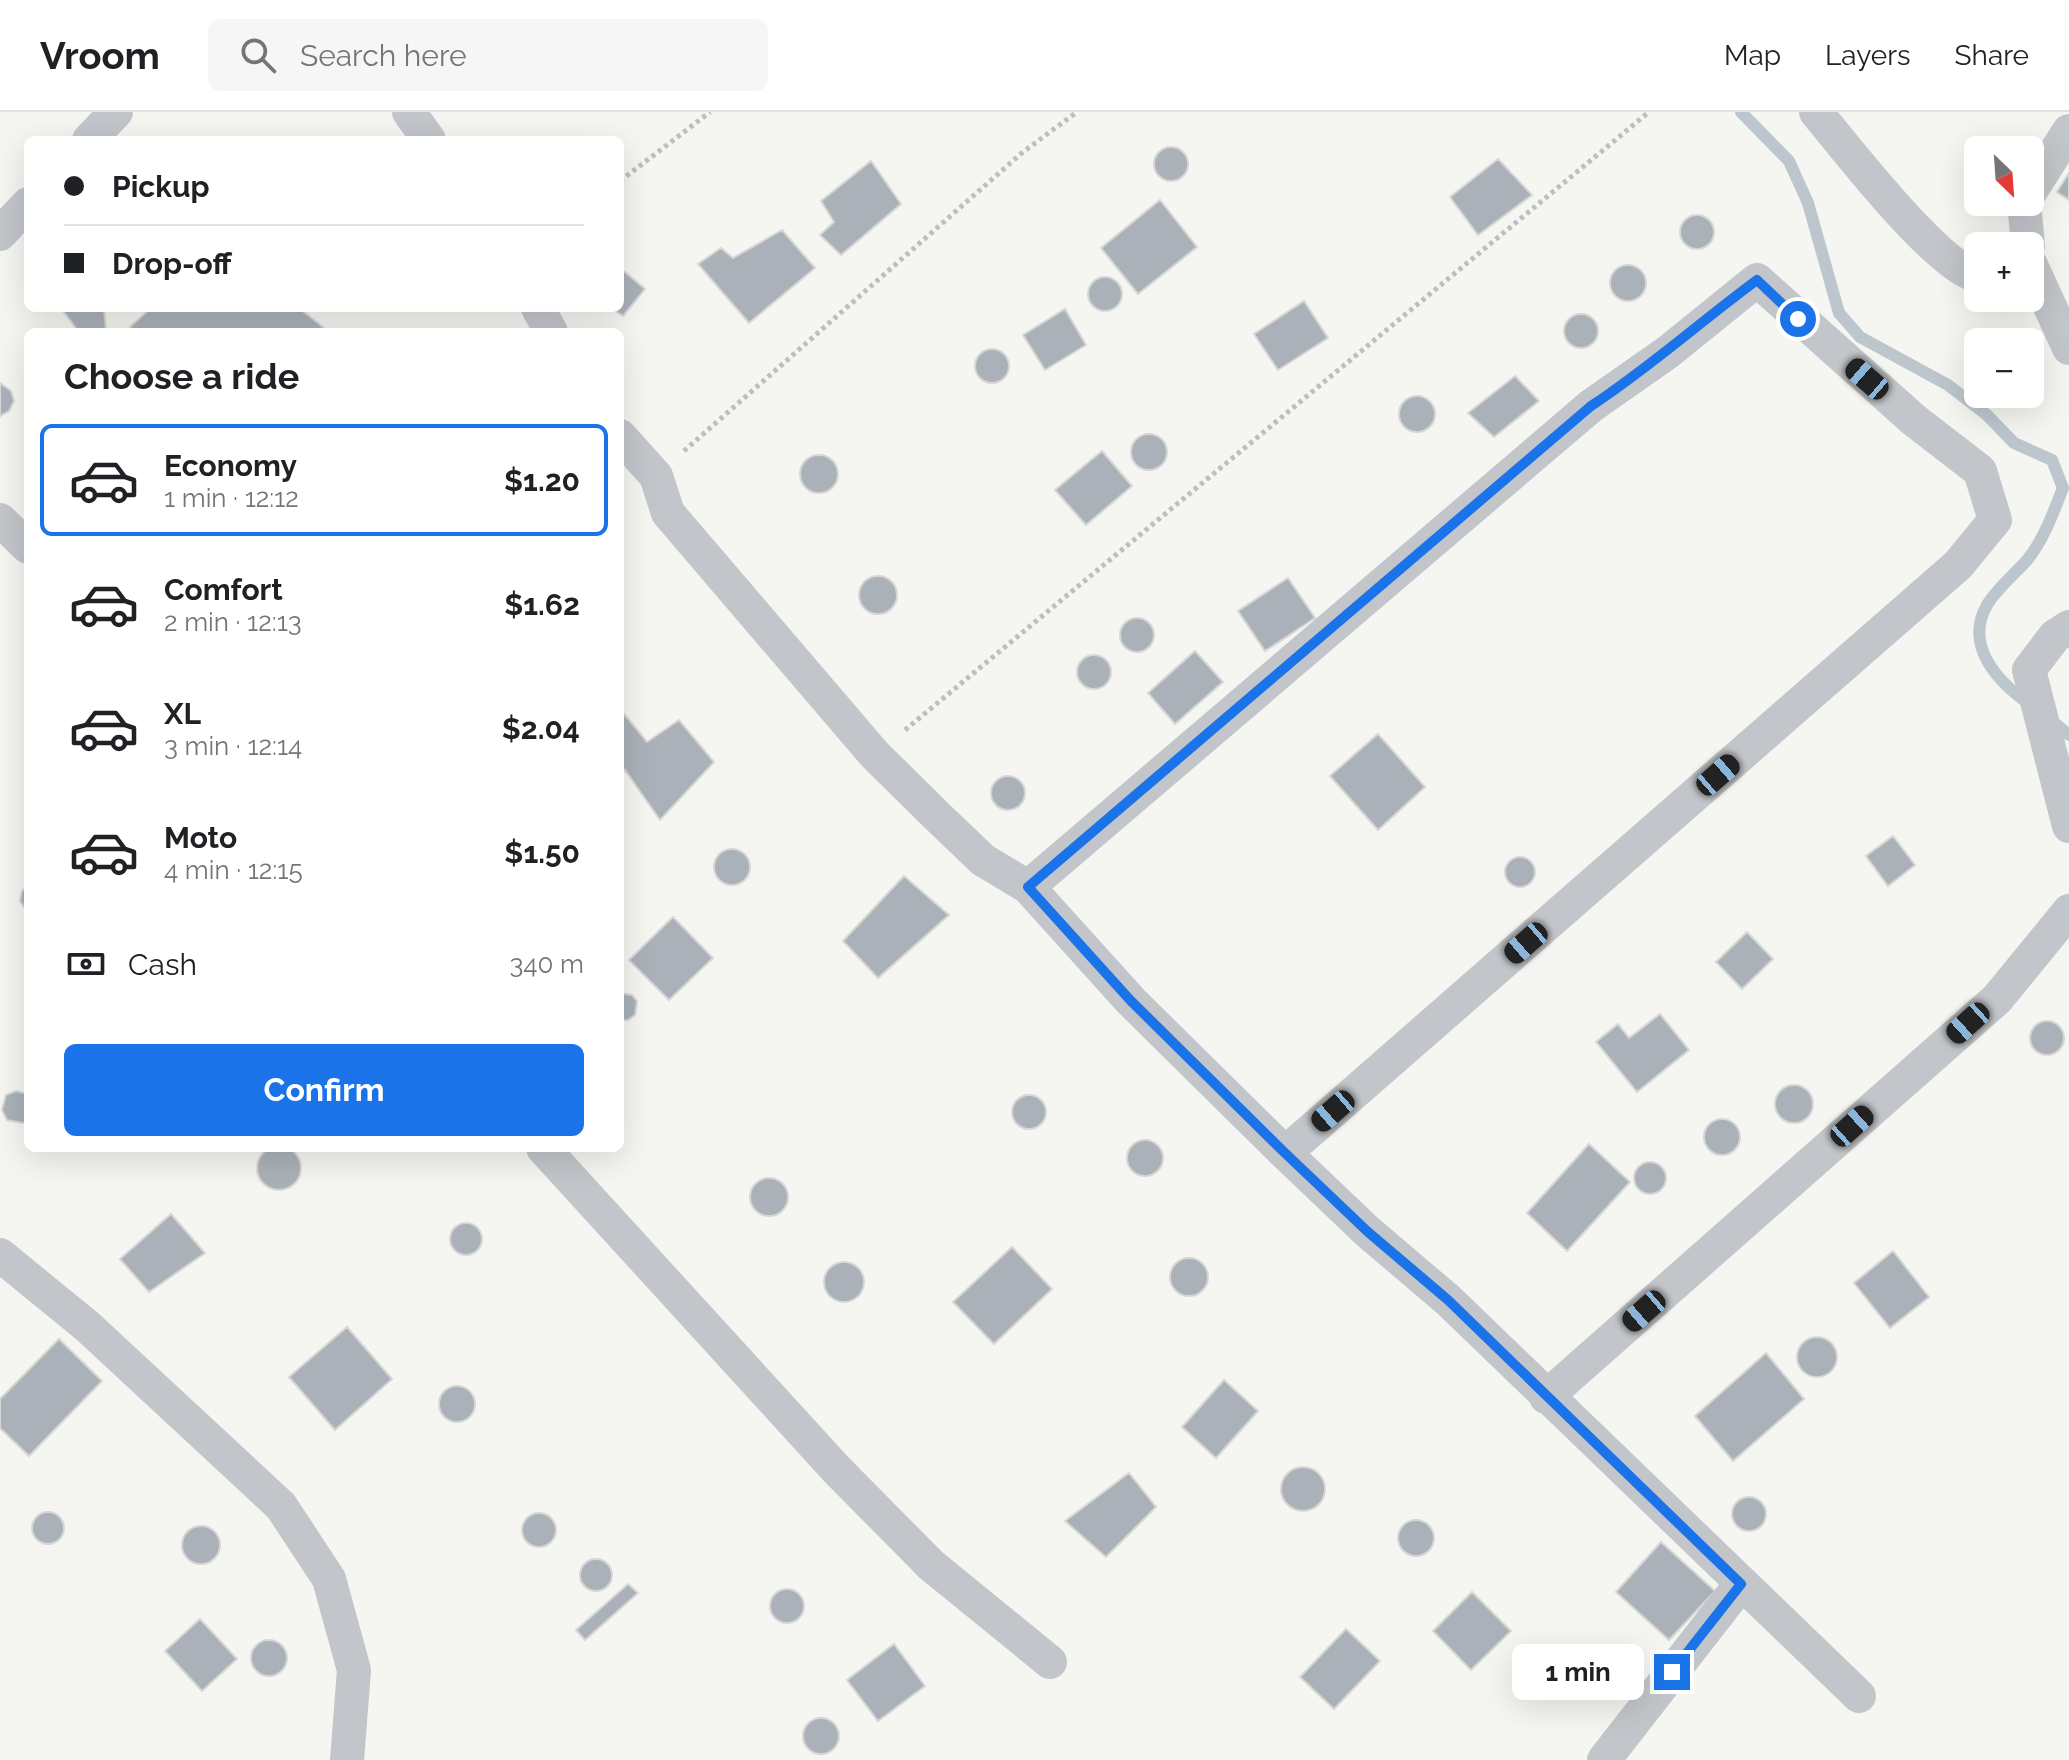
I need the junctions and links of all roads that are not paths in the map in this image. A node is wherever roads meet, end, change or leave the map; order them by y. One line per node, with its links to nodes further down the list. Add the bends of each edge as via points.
1 (116, 112): 5 (street)
2 (409, 112): 6 (street)
3 (1816, 112): 10 (street)
4 (2069, 131): 7 (street)
5 (93, 136)
6 (426, 136)
7 (2044, 170)
8 (24, 208): 9 (street)
9 (0, 234)
10 (1964, 273)
11 (2044, 297): 12 (street)
12 (2069, 348)
13 (624, 440): 18 (street, via 656,476 668,513 875,755 983,860)
14 (0, 520): 15 (street)
15 (24, 543)
16 (2069, 627): 17 (street, via 2055,636 2029,670)
17 (2069, 826)
18 (1028, 887): 21 (street, via 1131,1001); 21 (street, via 1591,406 1757,280 1902,410 1980,471 1995,520 1958,565)
19 (2069, 911): 23 (street, via 1997,999)
20 (547, 1152): 25 (street, via 837,1470 931,1565)
21 (1285, 1153): 23 (street)
22 (0, 1255): 27 (street, via 87,1326 281,1506 329,1579 354,1670)
23 (1546, 1397): 24 (street)
24 (1741, 1584): 26 (street); 28 (street)
25 (1050, 1662)
26 (1859, 1696)
27 (347, 1760)
28 (1604, 1760)

